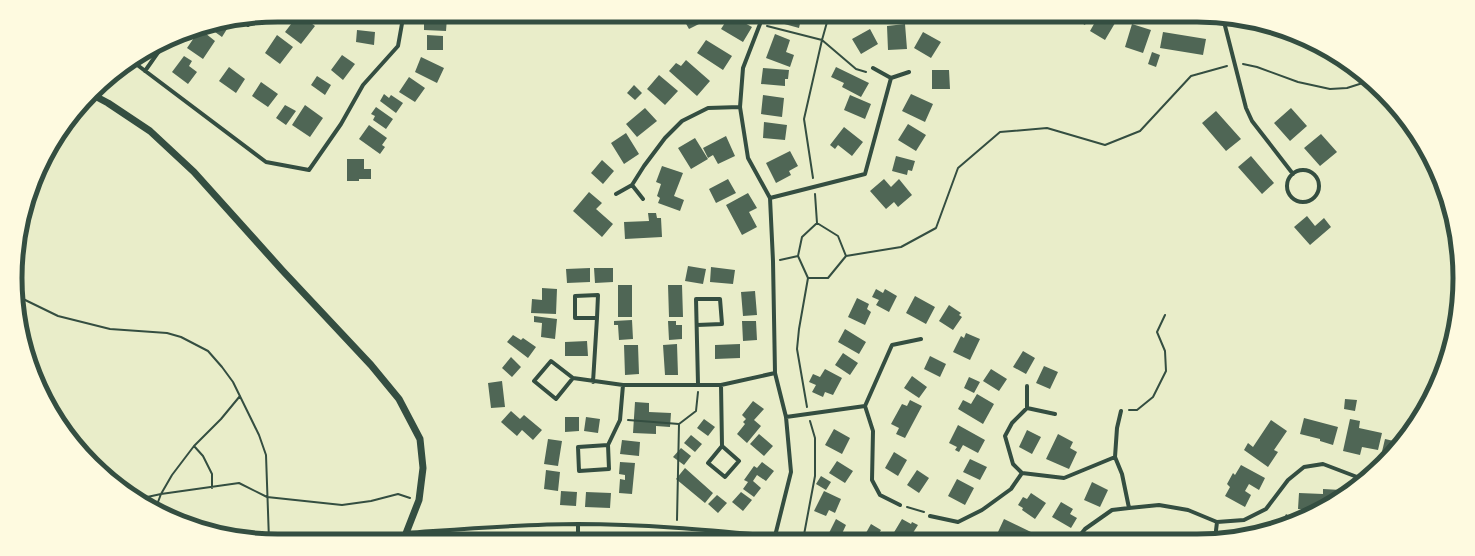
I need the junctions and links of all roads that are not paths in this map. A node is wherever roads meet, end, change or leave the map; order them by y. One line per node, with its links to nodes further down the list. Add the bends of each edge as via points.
1 (402, 22): 7 (street, via 398,46 363,85 310,170 266,162)
2 (759, 22): 11 (street, via 743,68)
3 (1225, 24): 12 (street, via 1246,108 1252,121)
4 (159, 51): 7 (street)
5 (137, 65): 7 (street)
6 (873, 68): 9 (street)
7 (145, 71)
8 (909, 72): 9 (street)
9 (891, 78): 15 (street, via 865,174)
10 (97, 97): 42 (street, via 150,131 194,172 371,365 399,399 420,439 423,468 419,500)
11 (740, 107): 13 (street, via 708,108 682,121 665,138); 15 (street, via 748,158)
12 (1293, 174): 12 (street, via 1308,171 1314,175 1318,182 1318,190 1309,201 1294,200 1289,194 1287,187)
13 (632, 185): 14 (street); 16 (street)
14 (616, 194)
15 (770, 198): 20 (street)
16 (643, 199)
17 (597, 318): 17 (street, via 575,318 575,296 598,295); 22 (street)
18 (697, 325): 18 (street, via 696,299 720,299 722,324); 23 (street)
19 (921, 339): 27 (street, via 892,345)
20 (775, 373): 24 (street); 31 (street)
21 (573, 378): 21 (street, via 556,399 534,381 551,361); 22 (street)
22 (593, 382): 25 (street)
23 (698, 384): 24 (street); 25 (street)
24 (721, 384): 33 (street)
25 (623, 385): 32 (street, via 620,420)
26 (1027, 386): 28 (street)
27 (865, 406): 31 (street); 37 (street, via 873,431 872,480 880,495)
28 (1027, 408): 30 (street); 35 (street, via 1012,423 1005,436 1013,464)
29 (1121, 411): 34 (street)
30 (1055, 414)
31 (786, 417): 46 (street, via 791,472)
32 (608, 445): 32 (street, via 609,469 579,471 578,447)
33 (722, 446): 33 (street, via 708,463 725,477 739,461)
34 (1115, 457): 35 (street, via 1064,478); 38 (street, via 1122,474)
35 (1022, 473): 39 (street, via 1011,489 982,510 958,522)
36 (1358, 477): 40 (street, via 1323,464 1304,467 1288,480 1266,509 1244,520)
37 (900, 505)
38 (1129, 508): 40 (street, via 1159,505 1188,510); 47 (street, via 1112,510)
39 (930, 516)
40 (1217, 522): 43 (street)
41 (578, 524): 42 (street); 44 (street); 45 (street, via 677,527)
42 (406, 533)
43 (1216, 533)
44 (578, 534)
45 (752, 534)
46 (775, 534)
47 (1080, 534)

